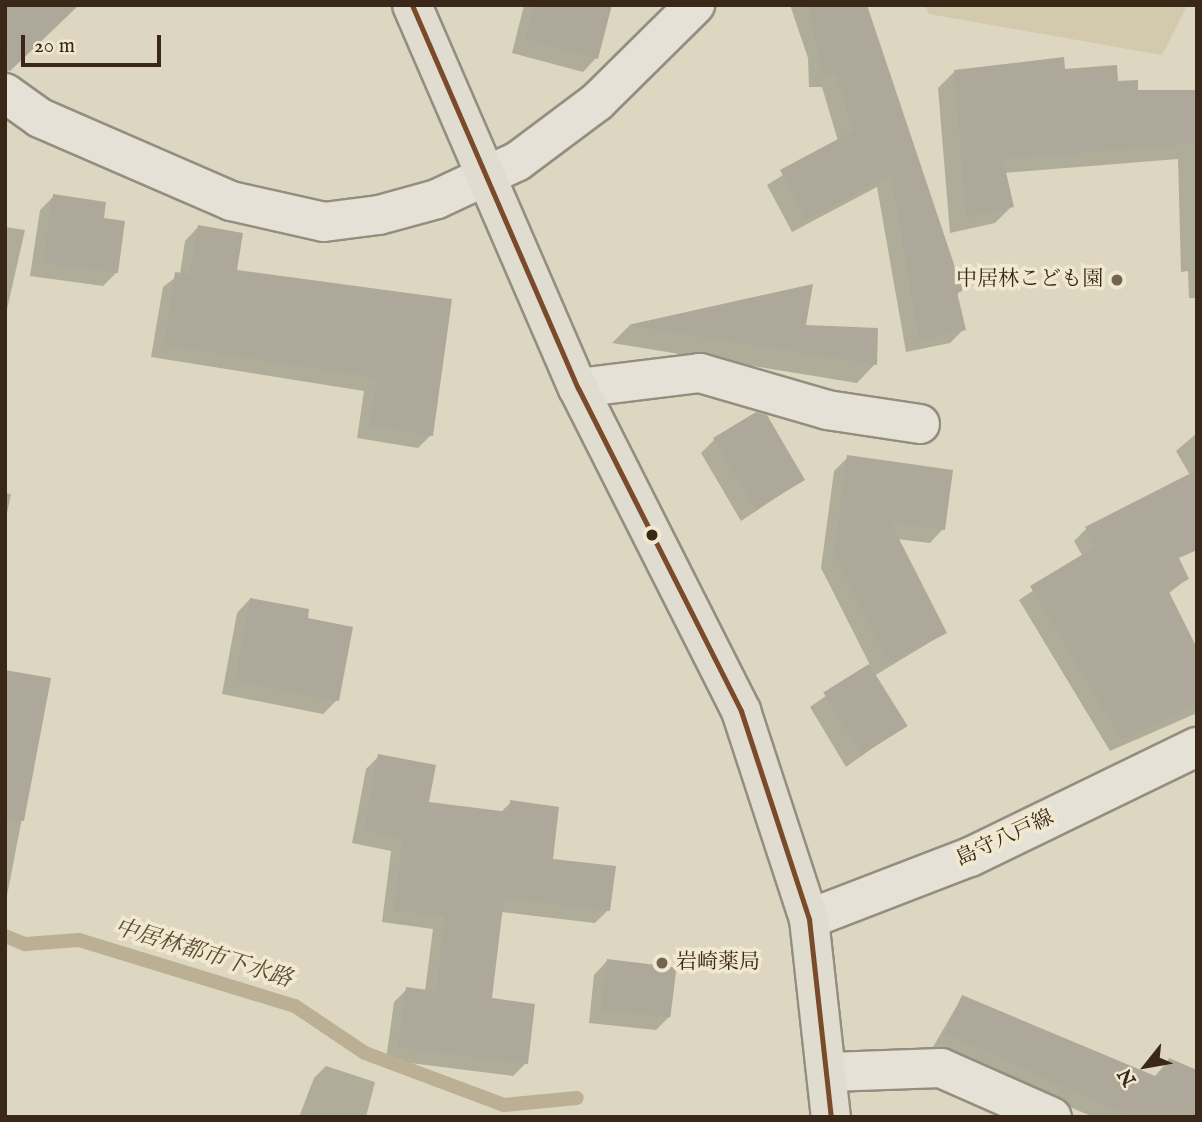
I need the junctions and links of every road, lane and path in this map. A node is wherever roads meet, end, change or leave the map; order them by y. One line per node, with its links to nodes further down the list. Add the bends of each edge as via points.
1 (412, 5): 5 (main road)
2 (695, 5): 5 (street, via 597,102)
3 (5, 93): 4 (street)
4 (23, 123): 5 (street, via 231,201 324,222 418,206)
5 (482, 180): 6 (main road)
6 (578, 388): 7 (street, via 700,373 827,410); 9 (main road, via 741,711)
7 (920, 424)
8 (1197, 747): 9 (street, 島守八戸線, via 970,857)
9 (809, 919): 10 (main road)
10 (830, 1072): 11 (main road); 12 (street, via 941,1069)
11 (831, 1117)
12 (1052, 1117)

